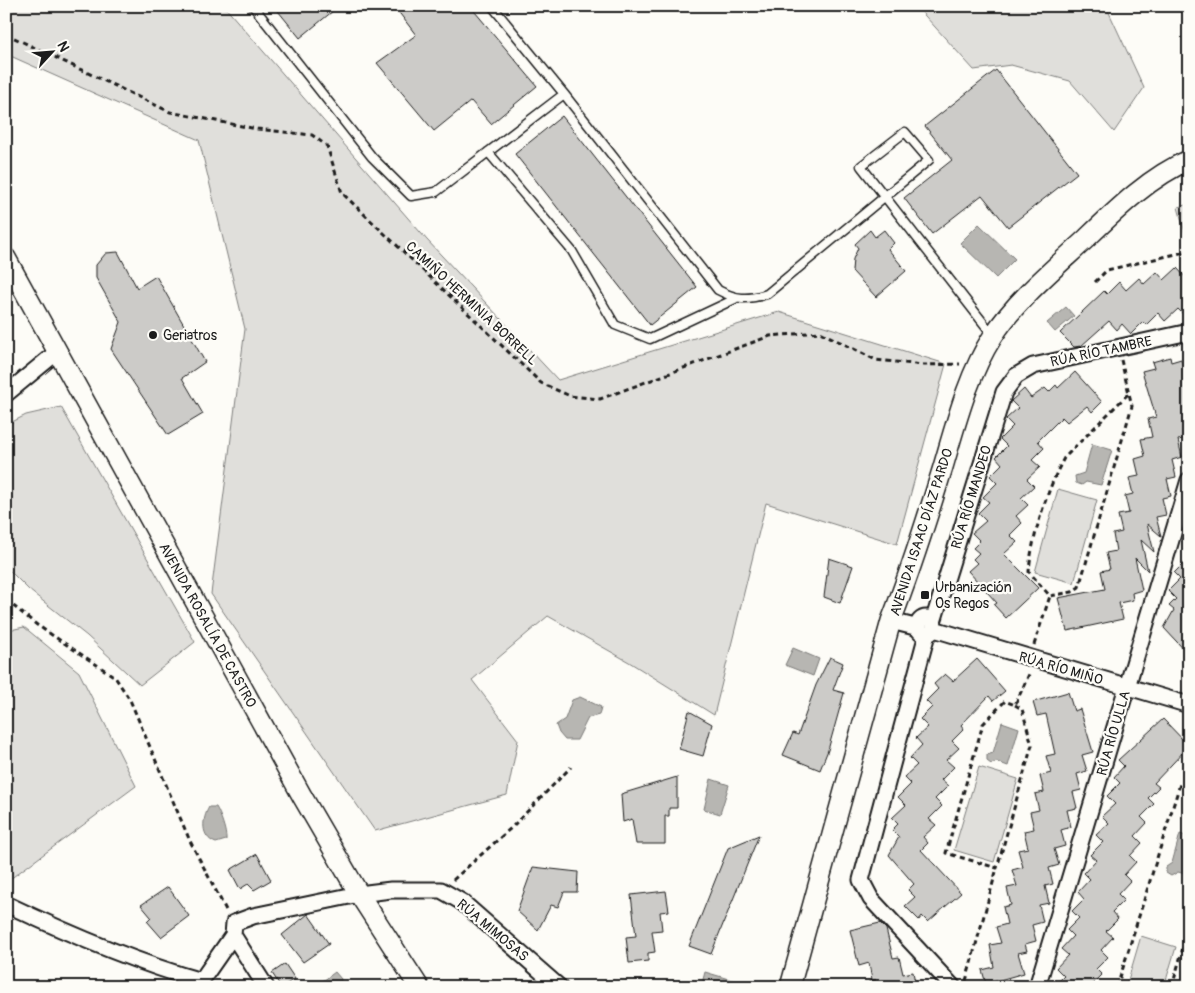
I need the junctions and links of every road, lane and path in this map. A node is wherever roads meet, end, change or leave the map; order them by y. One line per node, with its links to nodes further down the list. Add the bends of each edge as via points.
1 (253, 6): 5 (lane, via 372,157 410,196 436,192)
2 (492, 6): 4 (lane)
3 (6, 34): 16 (path, CAMIÑO HERMINIA BORRELL, via 170,112 257,129 312,135 327,146 342,193 541,382 570,396 600,398 770,336 820,332 876,360 924,365)
4 (564, 94): 5 (lane); 11 (lane, via 718,290)
5 (488, 152): 11 (lane, via 572,251 615,325 650,339)
6 (1189, 160): 13 (street, AVENIDA ISAAC DÍAZ PARDO, via 1175,166 1109,216 1037,285)
7 (886, 198): 7 (lane, via 930,160 905,132 861,166); 11 (lane, via 767,294 748,300); 13 (lane)
8 (1189, 251): 10 (path, via 1108,270)
9 (6, 258): 15 (street, AVENIDA ROSALÍA DE CASTRO)
10 (1095, 282)
11 (735, 299)
12 (1189, 332): 14 (street, RÚA RÍO TAMBRE)
13 (994, 335): 16 (street, AVENIDA ISAAC DÍAZ PARDO)
14 (1118, 348): 17 (street, RÚA RÍO TAMBRE, via 1033,366); 19 (path)
15 (57, 352): 18 (street); 33 (street, AVENIDA ROSALÍA DE CASTRO)
16 (978, 364): 23 (street, AVENIDA ISAAC DÍAZ PARDO, via 959,414 912,567)
17 (1016, 376): 24 (street, RÚA RÍO MANDEO, via 1004,392)
18 (6, 394)
19 (1129, 394): 21 (path, via 1132,406 1079,588); 21 (path, via 1064,458 1057,471 1030,553 1029,572)
20 (1189, 480): 26 (street, RÚA RÍO ULLA)
21 (1050, 596): 25 (path)
22 (6, 600): 36 (path, via 37,625 115,677 130,700 190,841)
23 (891, 621): 24 (street, RÚA RÍO MIÑO); 40 (street, AVENIDA ISAAC DÍAZ PARDO)
24 (928, 628): 25 (street, RÚA RÍO MIÑO); 41 (street, RÚA RÍO MANDEO, via 862,880 871,899)
25 (1032, 659): 26 (street, RÚA RÍO MIÑO); 27 (path)
26 (1127, 686): 28 (street, RÚA RÍO MIÑO); 43 (street, RÚA RÍO ULLA)
27 (1015, 705): 31 (path, via 1022,709 1032,745); 31 (path, via 1005,702 983,724 946,853)
28 (1189, 705)
29 (571, 767): 32 (path, via 511,828)
30 (1189, 776): 44 (path, via 1180,784)
31 (997, 868): 42 (path)
32 (441, 890): 33 (street); 39 (street, RÚA MIMOSAS, via 462,902)
33 (359, 894): 36 (street, via 253,916); 38 (street, AVENIDA ROSALÍA DE CASTRO)
34 (6, 904): 36 (street, via 53,927 149,965 201,981)
35 (1189, 927): 45 (path)
36 (233, 929): 37 (street)
37 (266, 987)
38 (419, 987)
39 (559, 987)
40 (790, 987)
41 (952, 987)
42 (965, 987)
43 (1037, 987)
44 (1117, 987)
45 (1172, 987)

